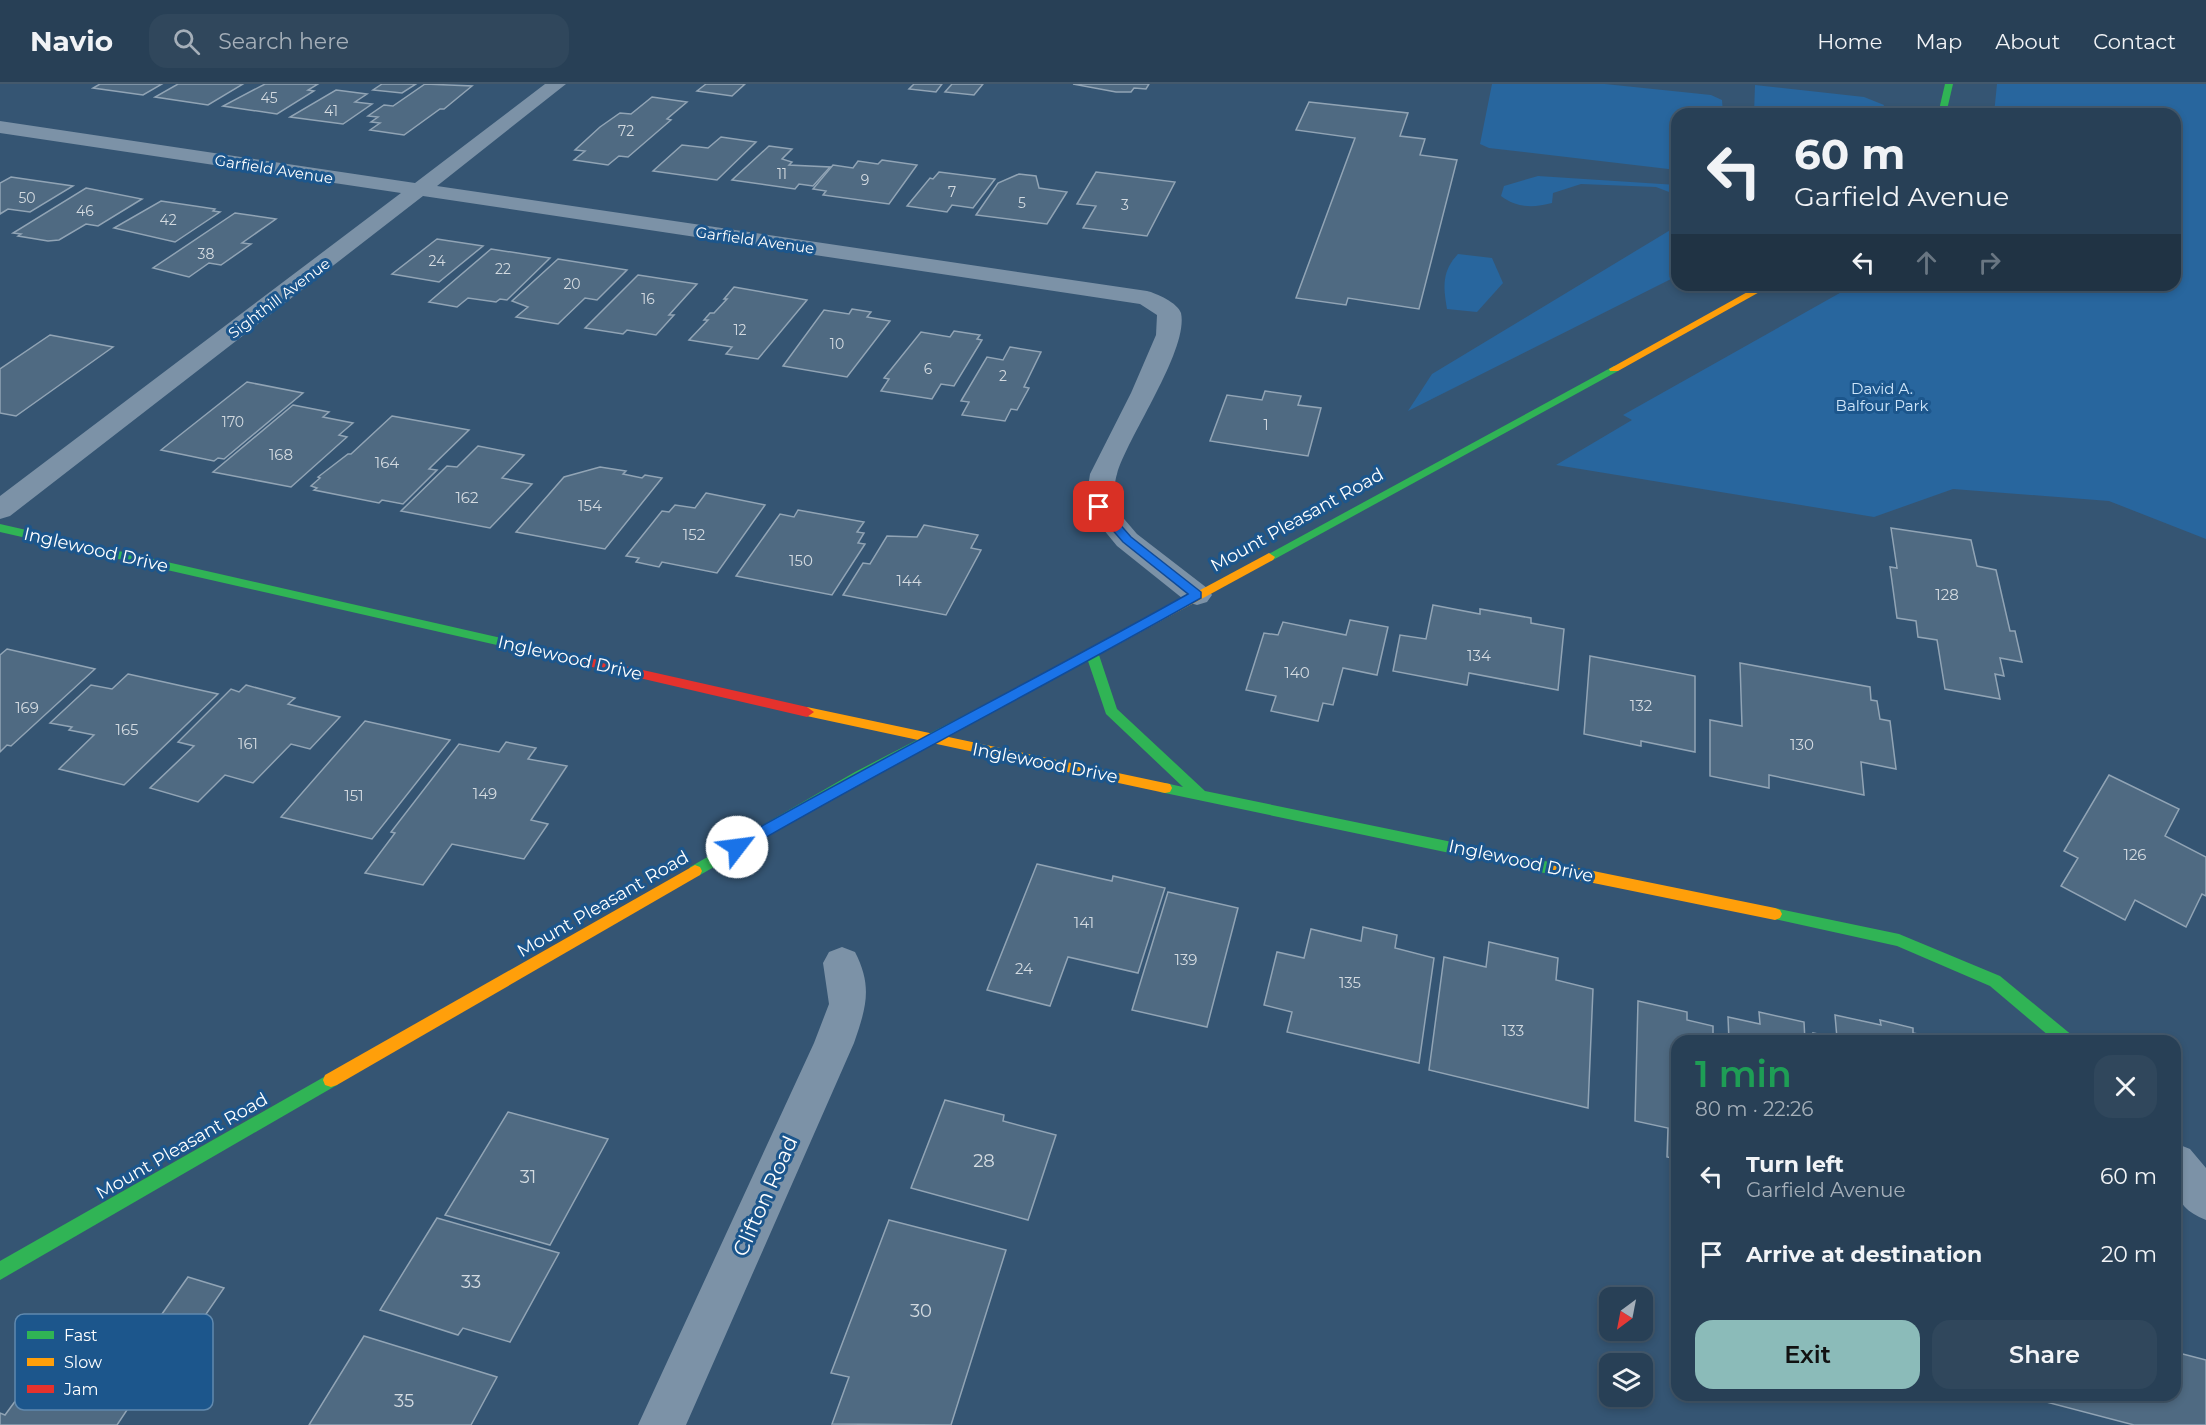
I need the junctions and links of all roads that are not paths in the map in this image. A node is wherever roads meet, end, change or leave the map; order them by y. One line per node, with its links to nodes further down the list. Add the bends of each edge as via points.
1 (557, 84): 5 (street, Sighthill Avenue)
2 (1950, 84): 3 (main road)
3 (1944, 108)
4 (0, 128): 5 (street, Garfield Avenue)
5 (419, 191): 7 (street, Sighthill Avenue); 9 (street, Garfield Avenue, via 1147,298 1169,312 1168,335 1103,474 1099,507 1127,540)
6 (1756, 291): 9 (main road, Mount Pleasant Road)
7 (0, 510)
8 (0, 528): 11 (main road, Inglewood Drive)
9 (1197, 595): 10 (main road, Mount Pleasant Road)
10 (1092, 654): 11 (main road, Mount Pleasant Road); 12 (main road, via 1111,711)
11 (932, 740): 12 (main road, Inglewood Drive); 17 (main road, Mount Pleasant Road, via 860,776)
12 (1199, 793): 14 (main road, Inglewood Drive, via 1899,940 1995,981)
13 (842, 963): 18 (street, Clifton Road, via 848,1004 834,1043)
14 (2060, 1035)
15 (2181, 1170): 16 (street)
16 (2206, 1200)
17 (0, 1271)
18 (662, 1425)

